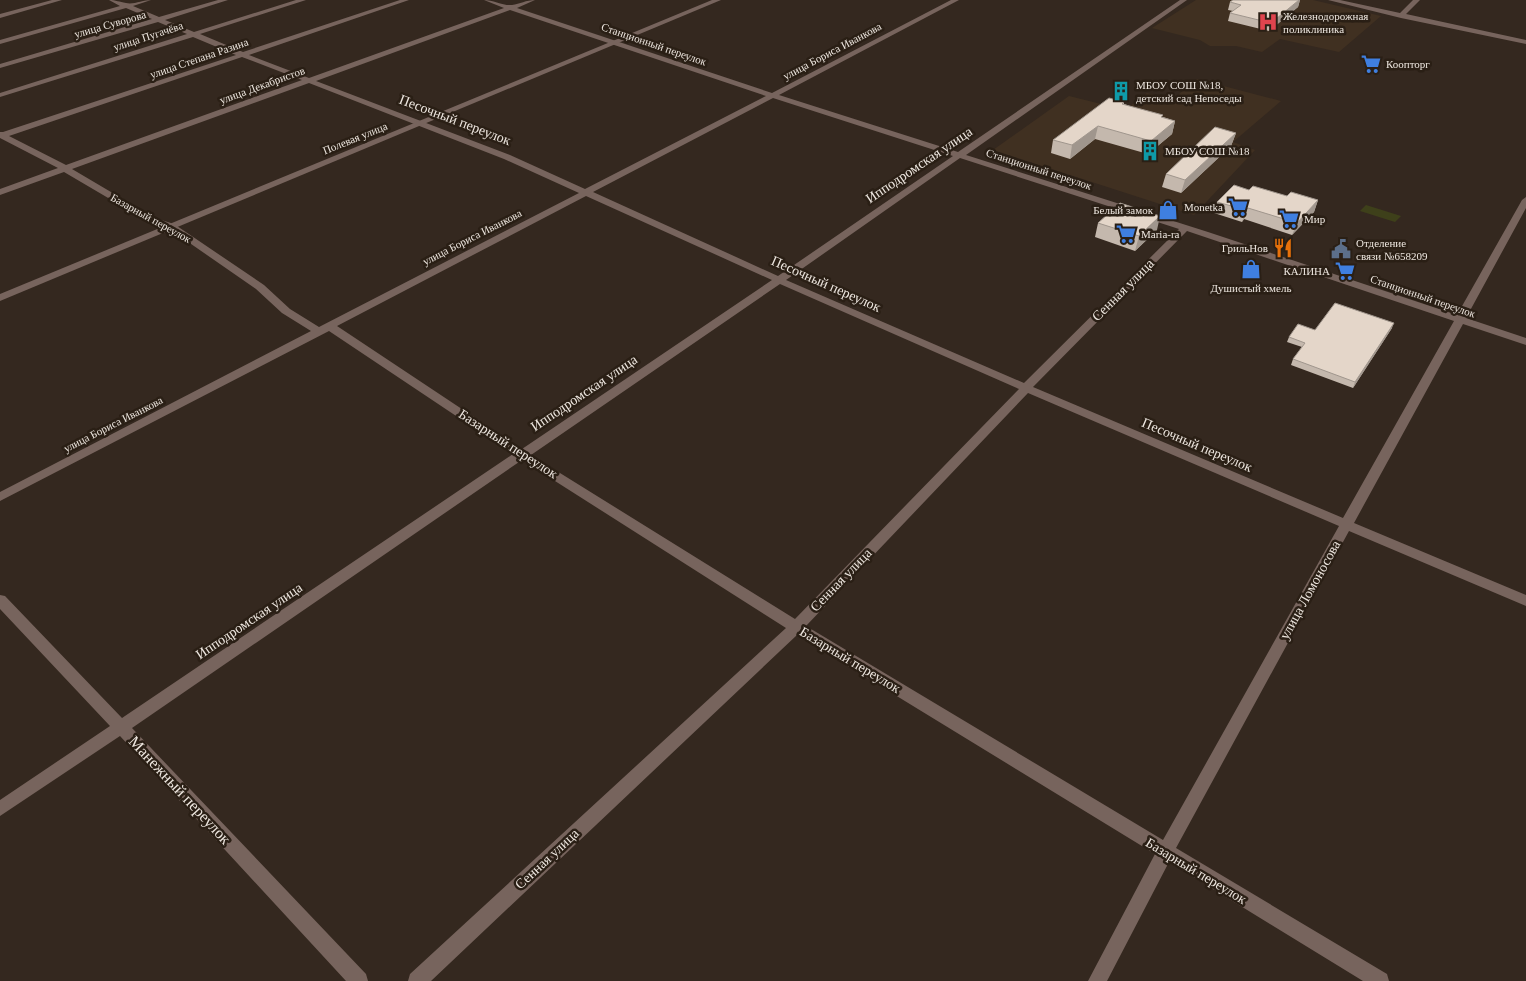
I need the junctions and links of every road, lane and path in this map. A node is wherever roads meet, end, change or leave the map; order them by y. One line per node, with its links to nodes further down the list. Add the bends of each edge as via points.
1 (60, 0): 16 (street)
2 (112, 0): 14 (street, Песочный переулок)
3 (148, 0): 14 (street)
4 (224, 0): 18 (street, улица Суворова)
5 (303, 0): 19 (street, улица Пугачёва)
6 (406, 0): 23 (street, улица Степана Разина)
7 (487, 0): 15 (street, Станционный переулок)
8 (532, 0): 15 (street, улица Декабристов)
9 (718, 0): 22 (street, Полевая улица)
10 (956, 0): 27 (street, улица Бориса Иванкова)
11 (1184, 0): 30 (street, Ипподромская улица)
12 (1331, 0): 17 (street)
13 (1417, 0): 17 (street)
14 (126, 6): 18 (street, Песочный переулок); 20 (street)
15 (511, 8): 22 (street, Станционный переулок); 25 (street, улица Декабристов)
16 (0, 16)
17 (1401, 16): 21 (street)
18 (159, 20): 19 (street, Песочный переулок); 24 (street, улица Суворова)
19 (193, 34): 23 (street, Песочный переулок); 26 (street, улица Пугачёва)
20 (0, 42)
21 (1526, 42)
22 (615, 43): 27 (street, Станционный переулок); 28 (street, Полевая улица)
23 (243, 54): 25 (street, Песочный переулок); 29 (street, улица Степана Разина)
24 (0, 66)
25 (308, 80): 28 (street, Песочный переулок); 31 (street, улица Декабристов)
26 (0, 95)
27 (774, 96): 30 (street, Станционный переулок); 33 (street, улица Бориса Иванкова)
28 (420, 124): 33 (street, Песочный переулок, via 508,157); 35 (street, Полевая улица)
29 (1, 135): 31 (street, Базарный переулок)
30 (960, 156): 36 (street, Станционный переулок); 37 (street, Ипподромская улица)
31 (64, 168): 32 (street, улица Декабристов); 35 (street, Базарный переулок, via 152,220)
32 (0, 192)
33 (586, 193): 37 (street, Песочный переулок); 40 (street, улица Бориса Иванкова)
34 (1526, 200): 39 (street, улица Ломоносова)
35 (171, 226): 38 (street, Полевая улица); 40 (street, Базарный переулок, via 260,287 286,311)
36 (1185, 228): 39 (street, Станционный переулок); 42 (street, Сенная улица)
37 (779, 280): 42 (street, Песочный переулок); 43 (street, Ипподромская улица)
38 (0, 298)
39 (1458, 320): 41 (street, Станционный переулок); 45 (street, улица Ломоносова)
40 (324, 328): 43 (street, Базарный переулок); 44 (street, улица Бориса Иванкова)
41 (1526, 342)
42 (1026, 388): 45 (street, Песочный переулок); 48 (street, Сенная улица)
43 (521, 454): 48 (street, Базарный переулок); 49 (street, Ипподромская улица)
44 (0, 497)
45 (1346, 525): 47 (street, Песочный переулок); 51 (street, улица Ломоносова)
46 (0, 600): 49 (street, Манежный переулок)
47 (1526, 601)
48 (796, 627): 51 (street, Базарный переулок); 53 (street, Сенная улица)
49 (122, 726): 50 (street, Ипподромская улица); 52 (street, Манежный переулок, via 164,775)
50 (0, 808)
51 (1165, 852): 54 (street, улица Ломоносова); 55 (street, Базарный переулок)
52 (360, 981)
53 (417, 981)
54 (1097, 981)
55 (1380, 981)

